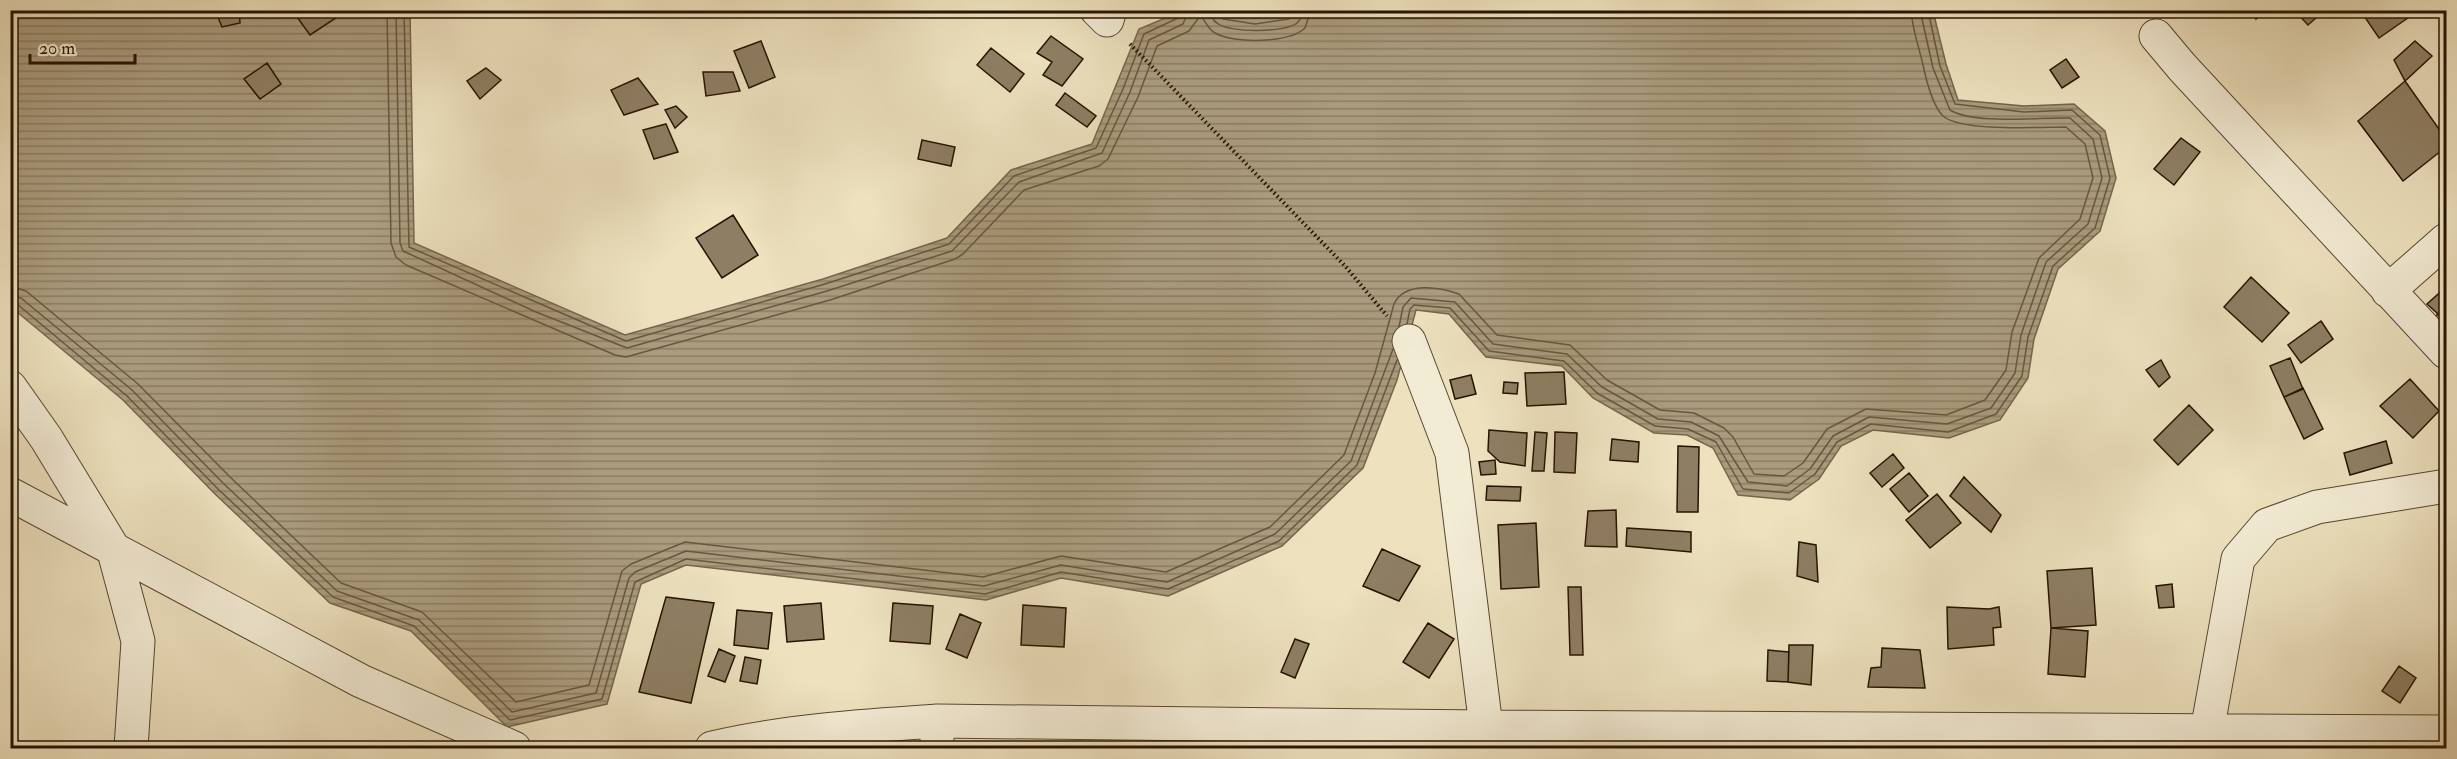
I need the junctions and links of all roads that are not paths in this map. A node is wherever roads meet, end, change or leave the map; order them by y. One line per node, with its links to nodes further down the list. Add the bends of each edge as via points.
1 (2156, 36): 3 (street)
2 (2446, 240): 3 (street)
3 (2388, 291): 5 (street)
4 (1409, 341): 10 (street, via 1452,453)
5 (2446, 352)
6 (10, 387): 9 (street)
7 (2446, 486): 13 (street, via 2317,507 2267,525 2238,559)
8 (10, 494): 9 (street)
9 (113, 548): 14 (street, via 361,681); 15 (street, via 138,641)
10 (1486, 727): 12 (street); 13 (street)
11 (2446, 732): 13 (street)
12 (937, 735): 16 (street, via 873,725)
13 (2205, 740)
14 (498, 745)
15 (131, 748)
16 (712, 748)

